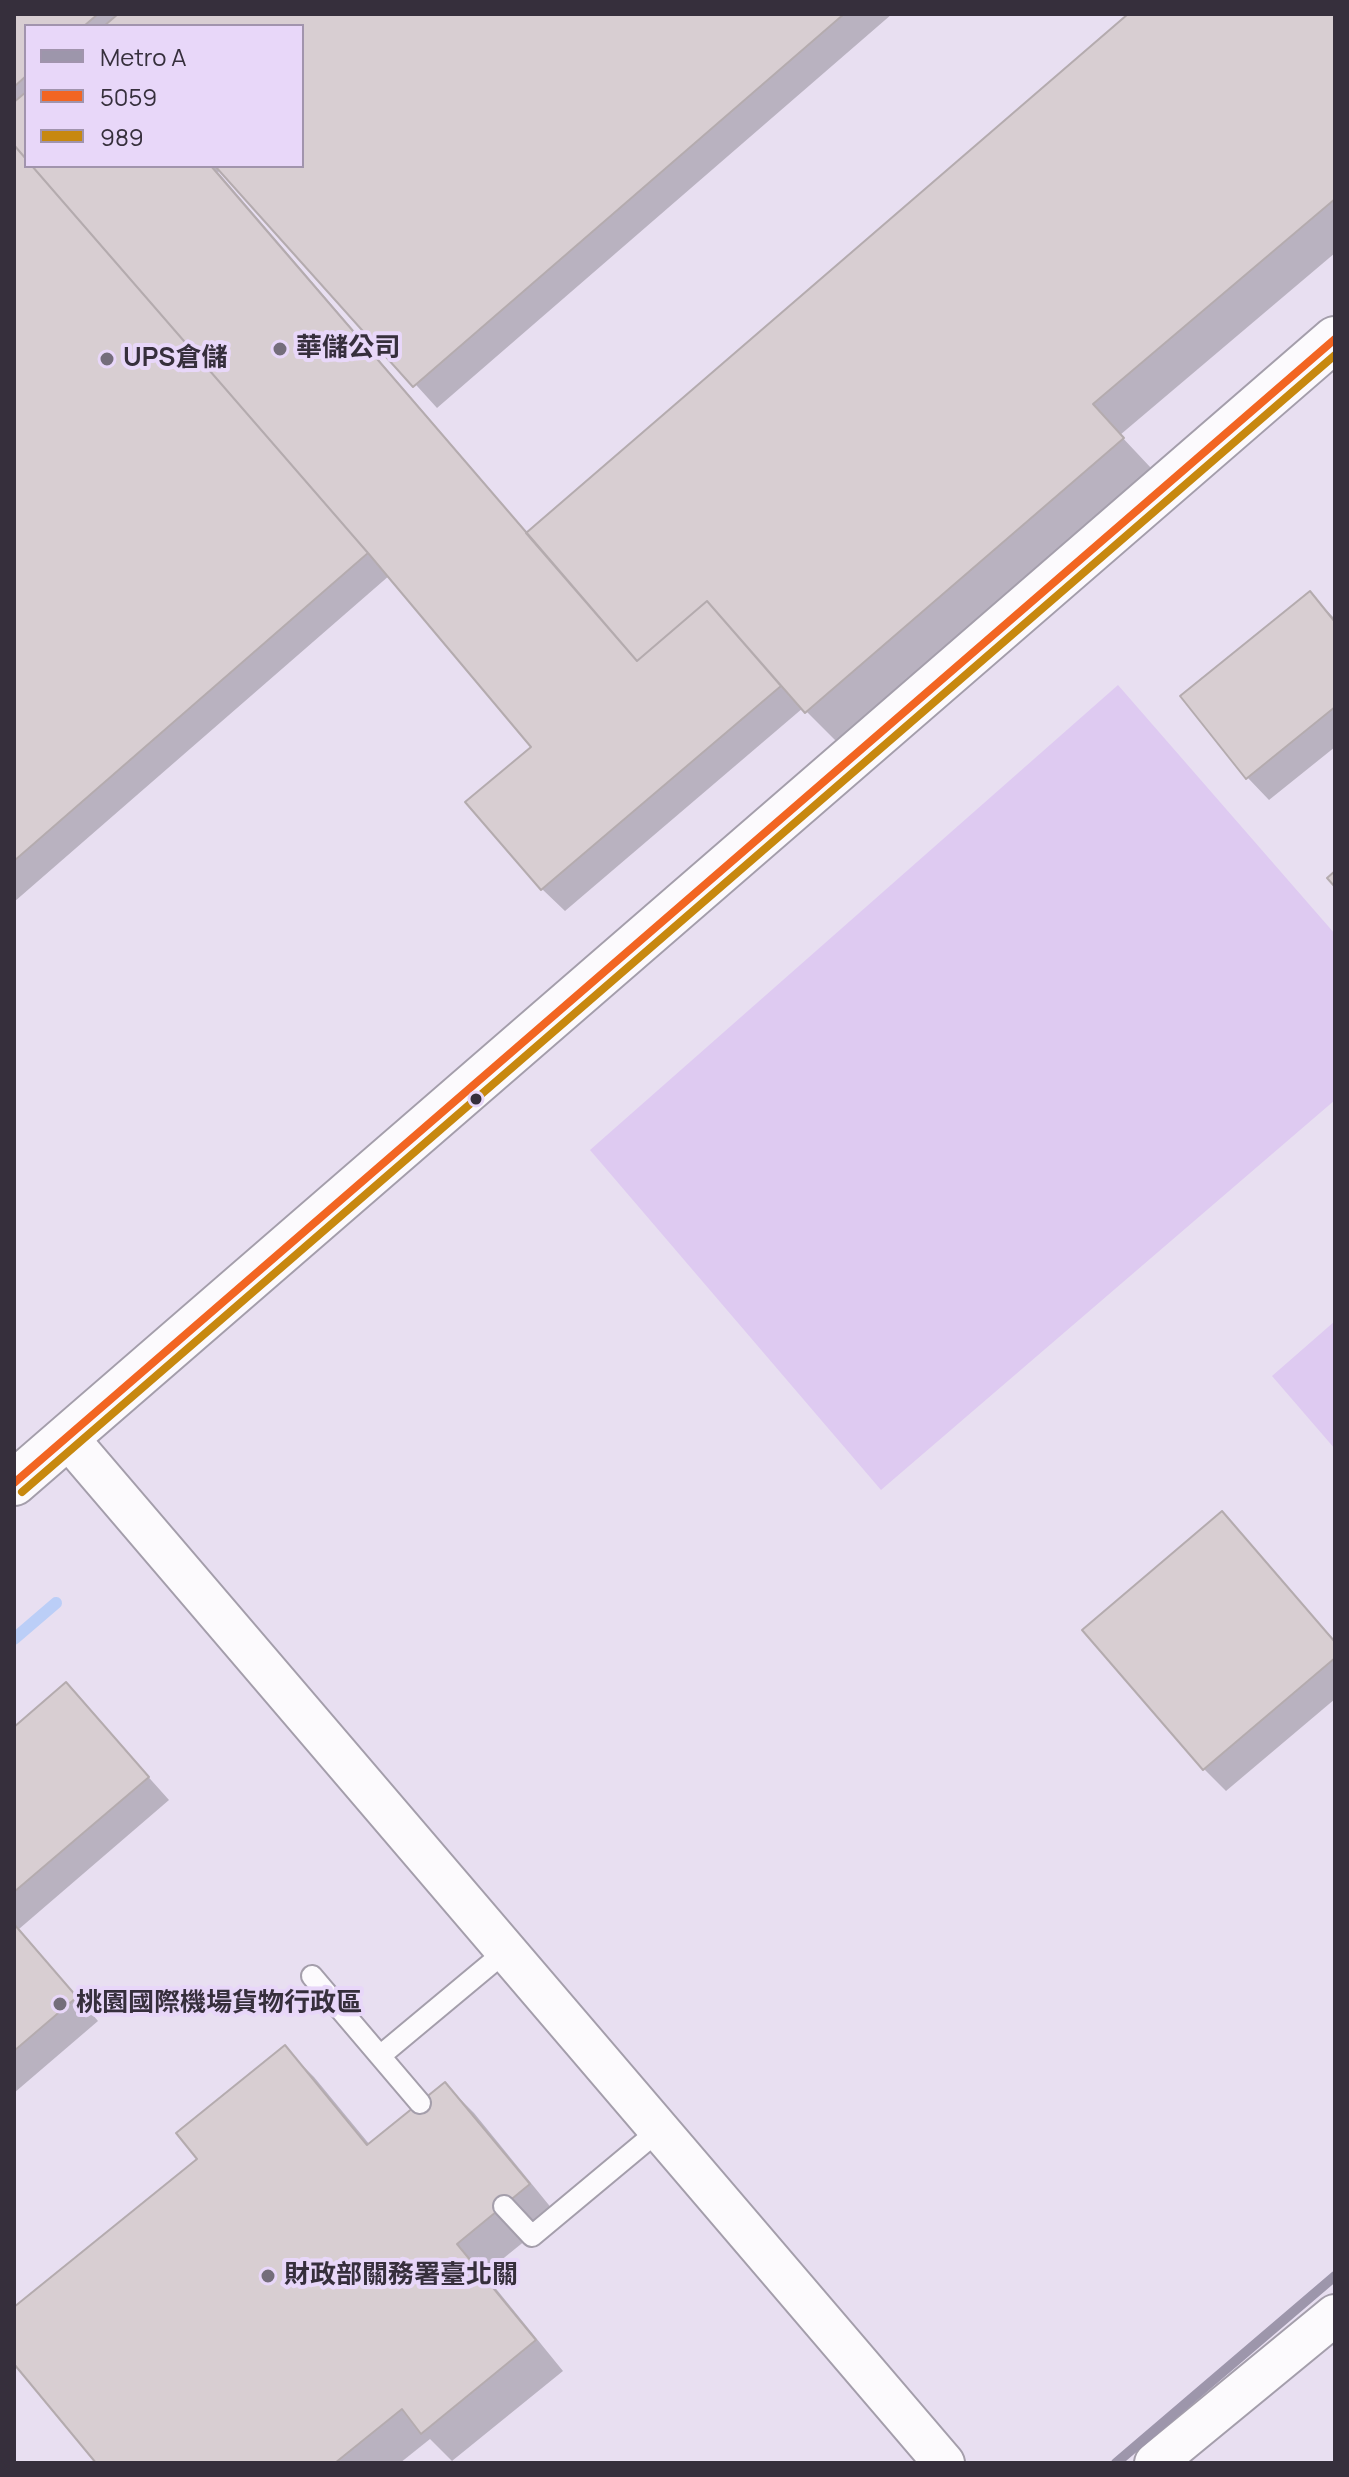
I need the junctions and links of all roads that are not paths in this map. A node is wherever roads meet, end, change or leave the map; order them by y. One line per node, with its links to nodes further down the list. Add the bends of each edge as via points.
1 (1335, 339): 2 (street)
2 (67, 1437): 3 (street); 4 (street)
3 (14, 1483)
4 (506, 1951): 6 (lane); 8 (street)
5 (312, 1976): 6 (lane)
6 (380, 2056): 7 (lane)
7 (420, 2103)
8 (658, 2131): 9 (lane, via 532,2236); 11 (street)
9 (504, 2206)
10 (1335, 2315): 12 (street)
11 (944, 2463)
12 (1155, 2463)

